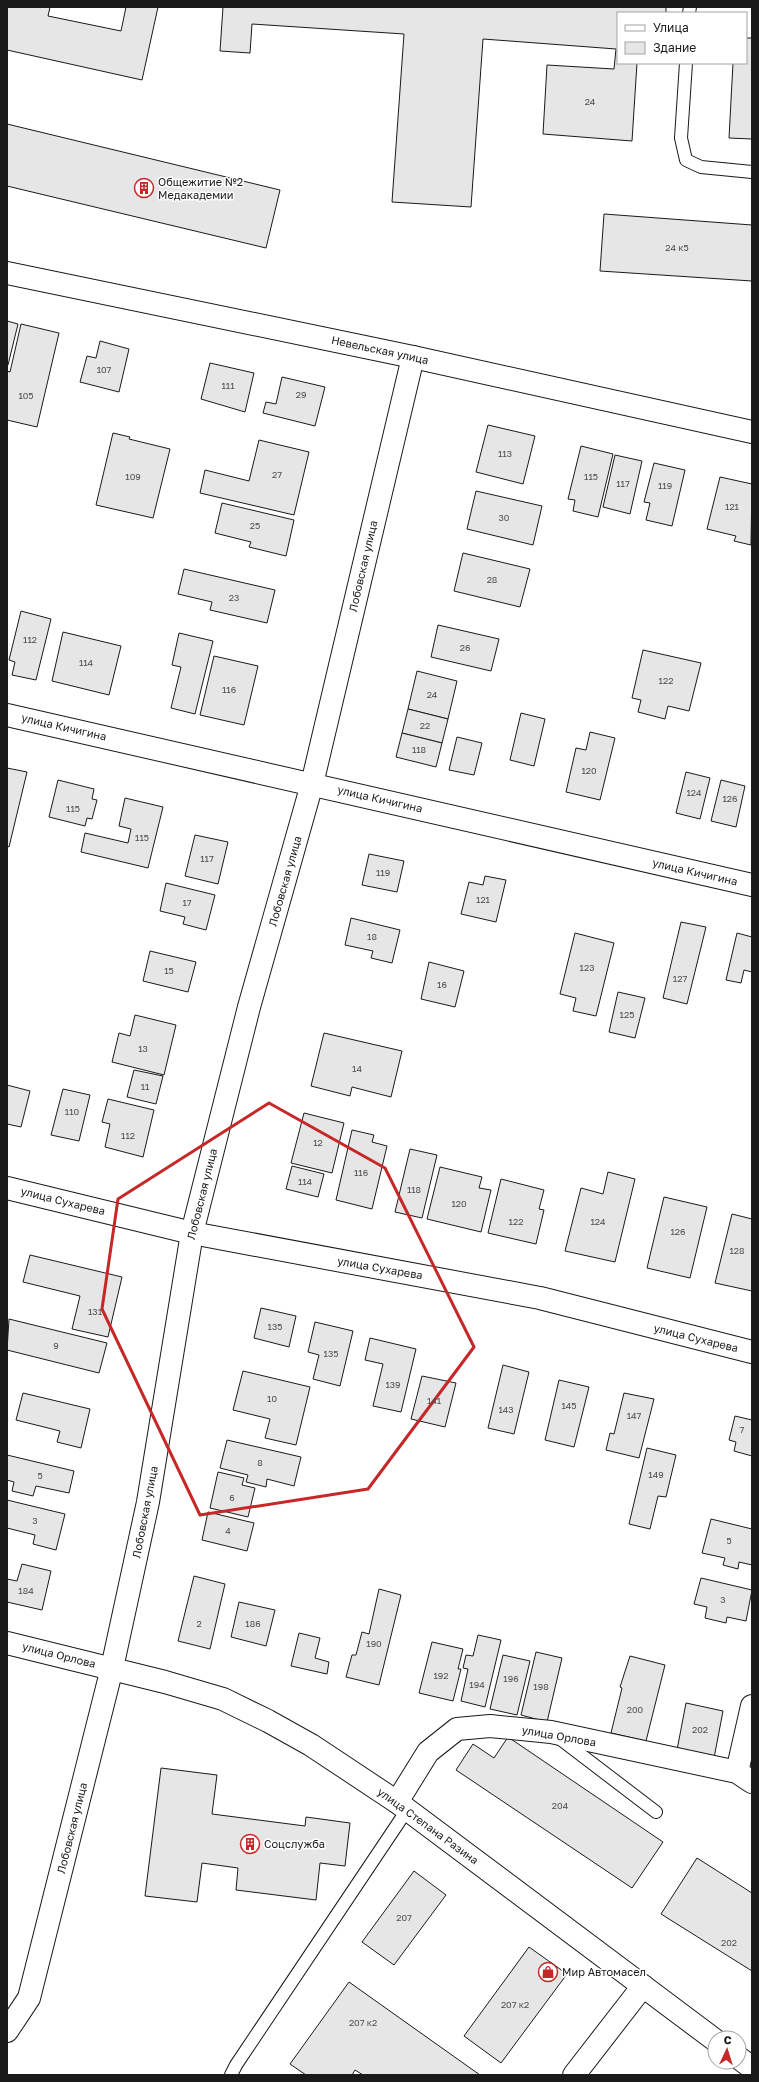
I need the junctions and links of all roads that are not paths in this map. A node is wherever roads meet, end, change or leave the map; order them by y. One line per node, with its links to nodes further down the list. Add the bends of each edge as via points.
1 (686, 64): 2 (lane, via 681,138 686,160 701,167)
2 (752, 172)
3 (7, 273): 4 (street, Невельская улица)
4 (413, 357): 5 (street, Невельская улица); 7 (street, Лобовская улица)
5 (752, 432)
6 (7, 714): 7 (street, улица Кичигина)
7 (312, 784): 8 (street, улица Кичигина); 10 (street, Лобовская улица, via 249,1007)
8 (752, 885)
9 (7, 1188): 10 (street, улица Сухарева)
10 (192, 1233): 11 (street, улица Сухарева, via 540,1298); 13 (street, Лобовская улица, via 148,1502)
11 (752, 1352)
12 (7, 1643): 13 (street, улица Орлова)
13 (112, 1668): 17 (street, улица Степана Разина, via 223,1699 311,1745); 20 (street, Лобовская улица, via 29,1998)
14 (752, 1706): 16 (street)
15 (551, 1732): 16 (street, улица Орлова); 17 (street, улица Орлова, via 490,1726 457,1729 428,1752); 18 (lane)
16 (745, 1777)
17 (402, 1806): 19 (street, улица Степана Разина); 22 (lane)
18 (656, 1812)
19 (643, 1986): 21 (street, улица Степана Разина); 23 (street)
20 (7, 2031)
21 (707, 2034)
22 (231, 2075)
23 (574, 2075)

